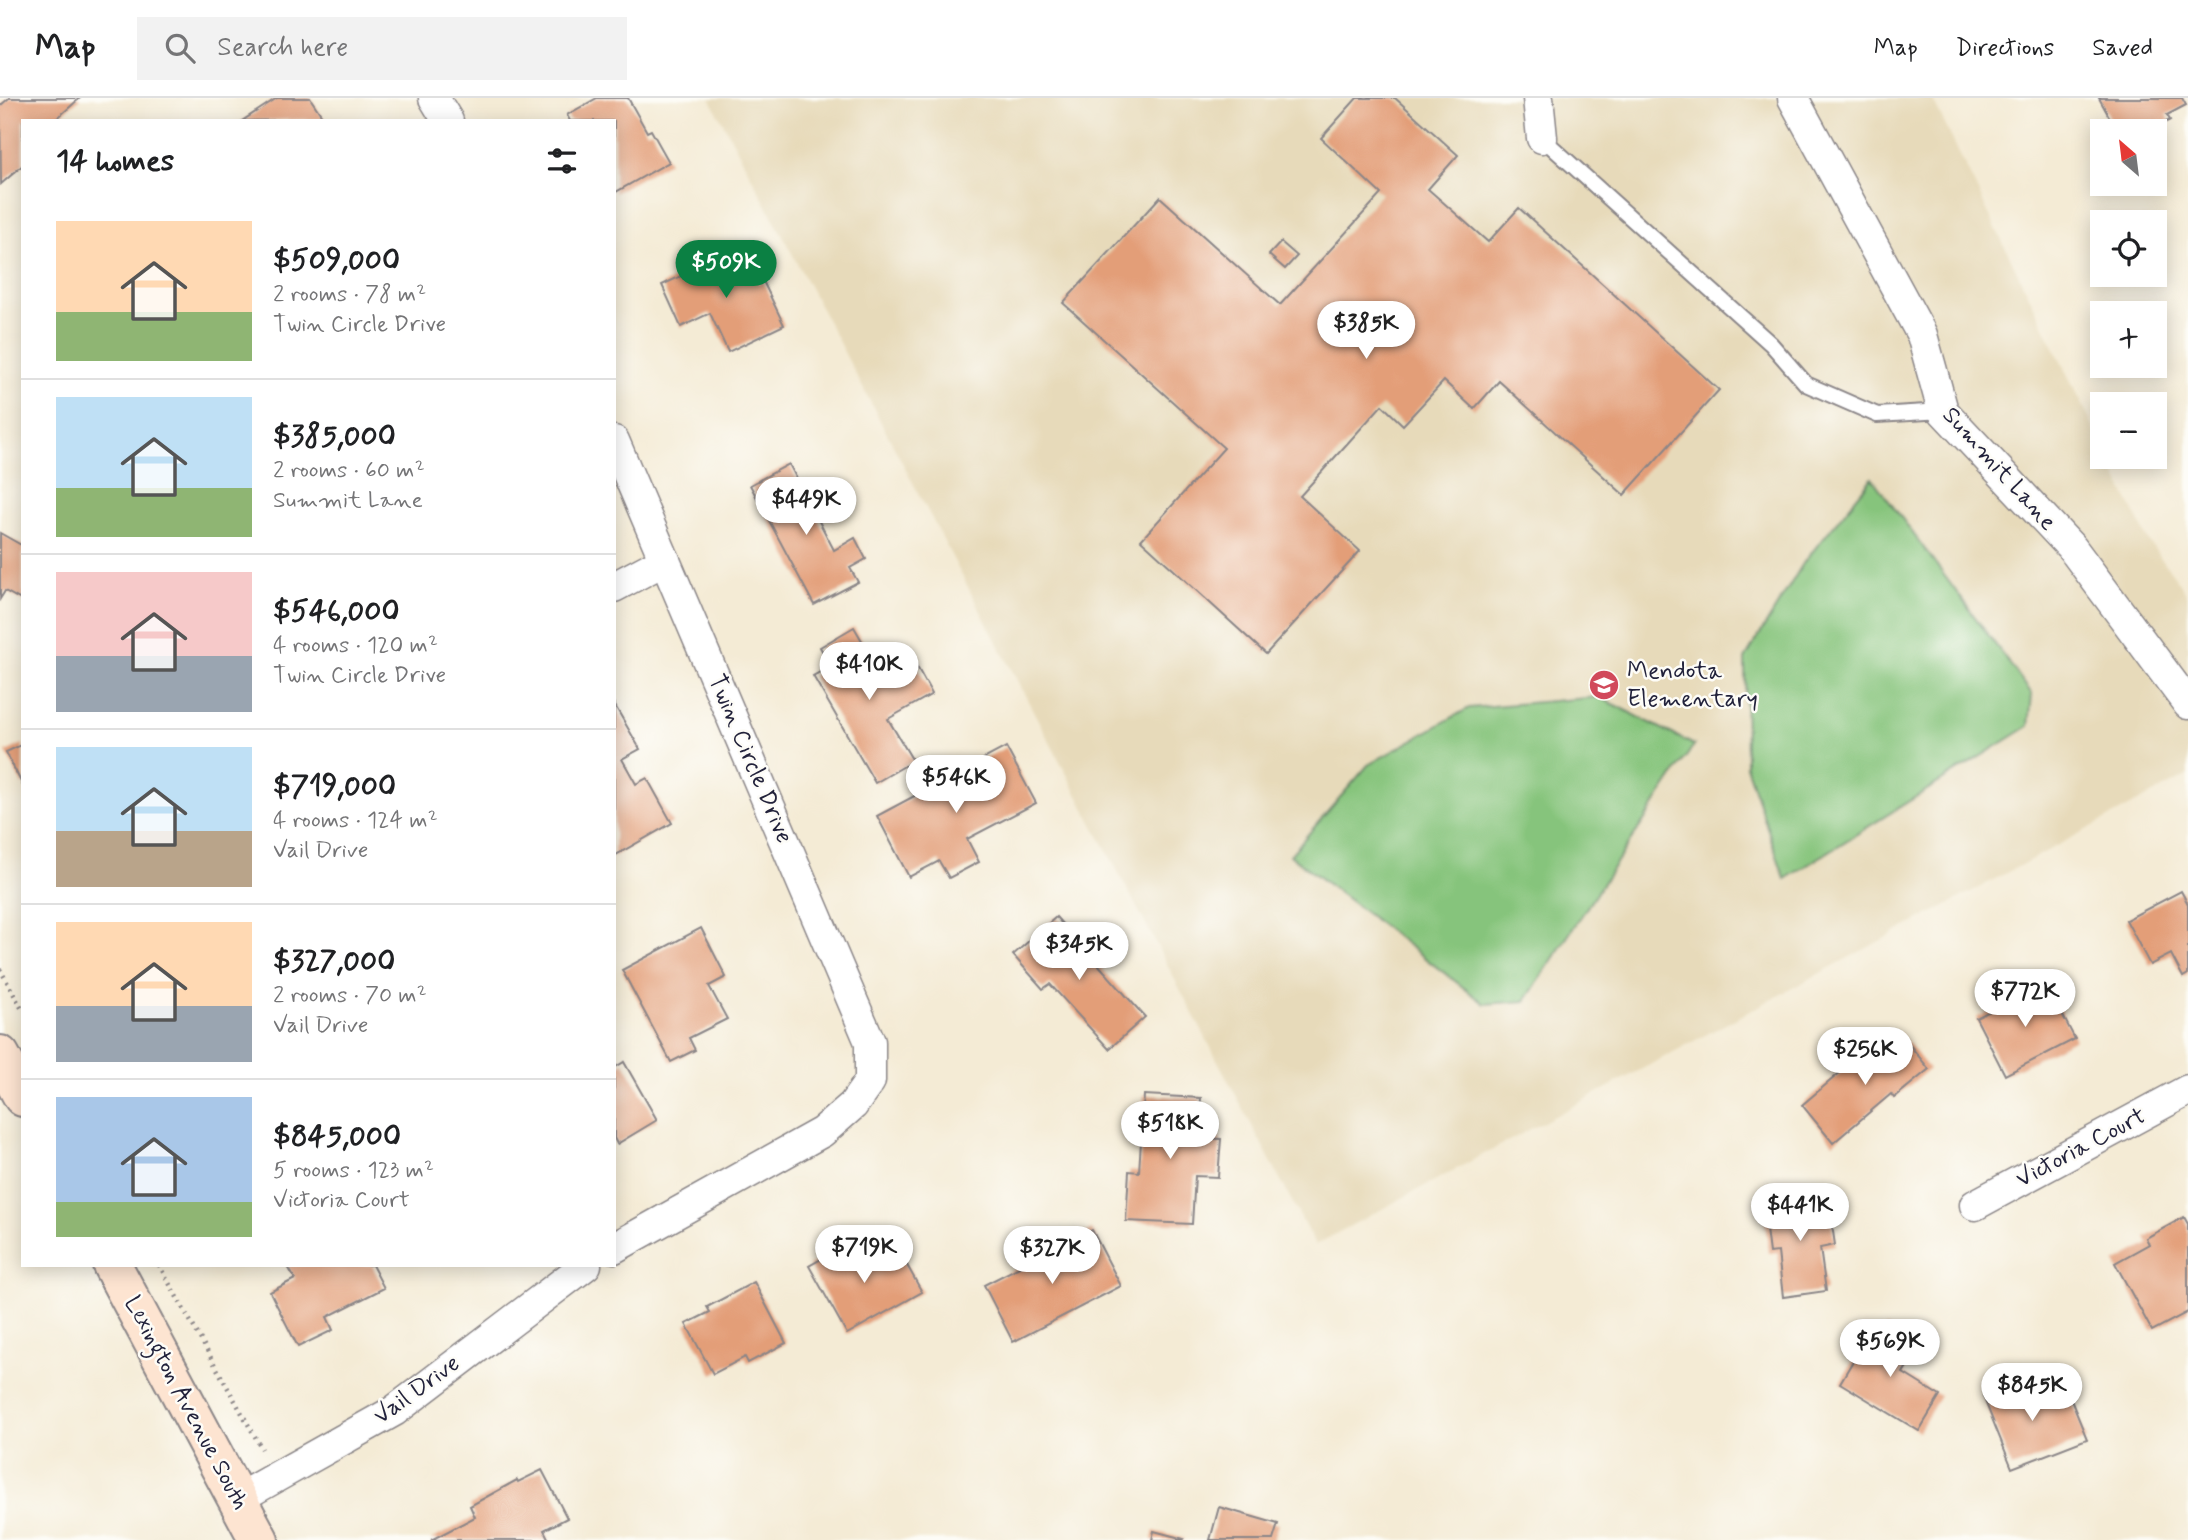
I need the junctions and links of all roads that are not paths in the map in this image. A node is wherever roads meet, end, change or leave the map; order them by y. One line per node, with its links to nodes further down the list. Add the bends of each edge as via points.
1 (434, 98): 4 (street)
2 (1538, 98): 5 (street)
3 (1793, 98): 6 (street, Summit Lane, via 1922,335)
4 (447, 119)
5 (1542, 138): 6 (lane, via 1771,344 1806,384 1877,415)
6 (1943, 411): 10 (street, Summit Lane, via 2072,548)
7 (616, 446): 8 (street, Twin Circle Drive)
8 (665, 560): 9 (street); 15 (street, Twin Circle Drive, via 859,1011 870,1042 870,1081 853,1105 822,1132)
9 (616, 586)
10 (2188, 704)
11 (0, 1055): 13 (street)
12 (2188, 1090): 14 (street, Victoria Court)
13 (21, 1093)
14 (1975, 1205)
15 (616, 1247)
16 (114, 1267): 18 (street, Lexington Avenue South)
17 (583, 1267): 18 (street, Vail Drive, via 394,1411)
18 (237, 1499): 19 (street, Lexington Avenue South)
19 (259, 1540)

